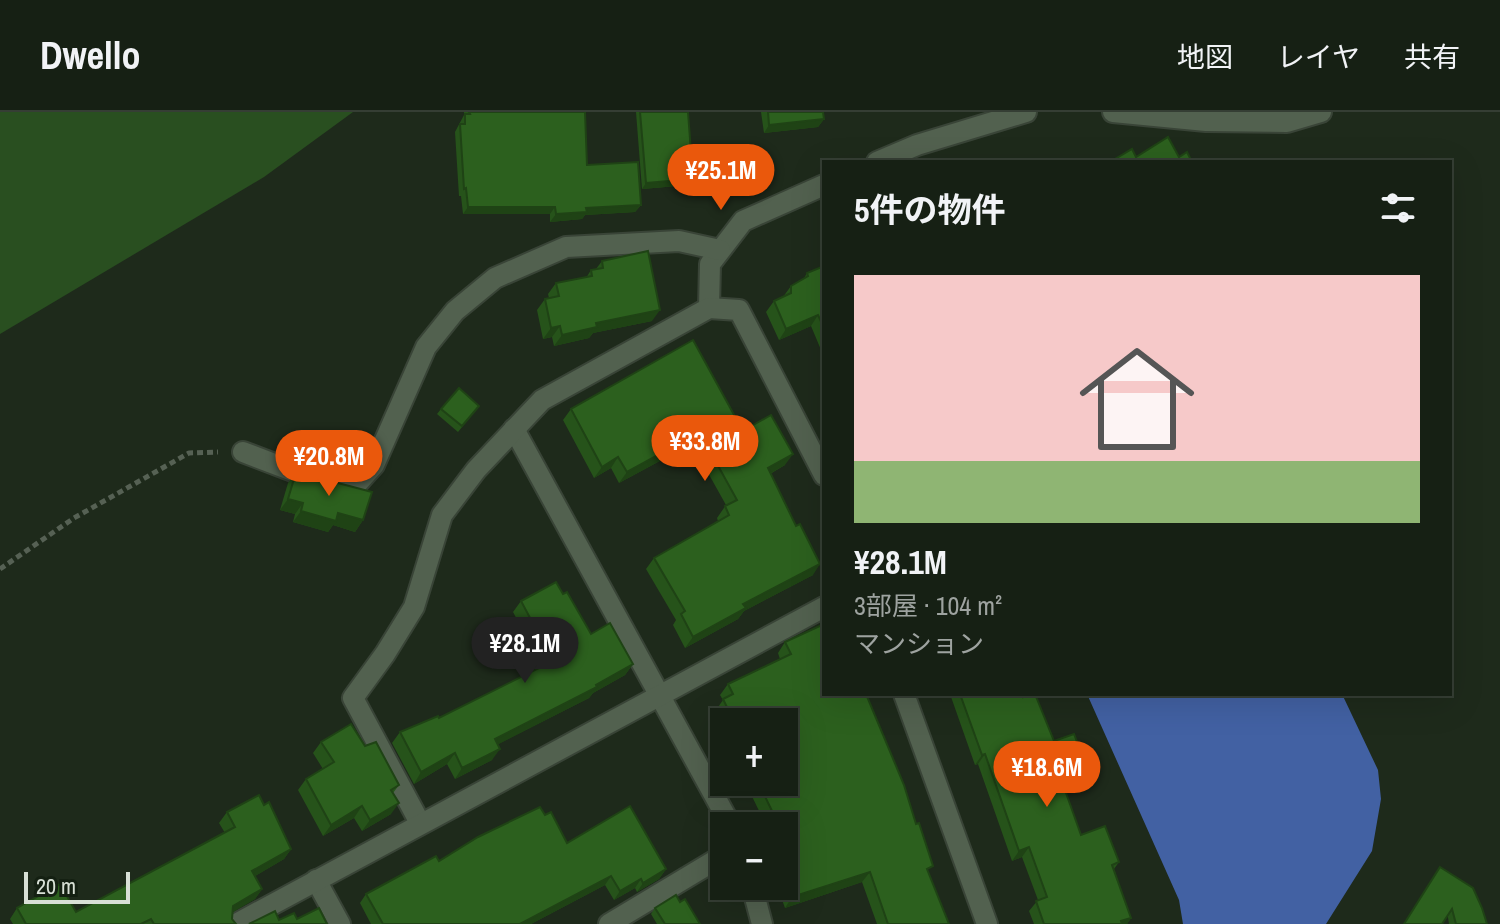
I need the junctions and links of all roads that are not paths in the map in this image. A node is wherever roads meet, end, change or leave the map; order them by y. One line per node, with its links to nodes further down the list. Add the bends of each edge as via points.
1 (1026, 112): 4 (street)
2 (1113, 112): 3 (street, via 1287,122)
3 (1321, 112)
4 (882, 160)
5 (822, 186): 6 (street, via 743,221)
6 (720, 250): 7 (street, via 710,264); 9 (street, via 679,241 566,247 495,278 455,311 426,347 374,465 355,486 298,473)
7 (709, 308): 8 (street, via 542,400); 10 (street, via 739,310)
8 (514, 429): 12 (street); 15 (street, via 442,515 414,607 353,698)
9 (243, 452)
10 (822, 471)
11 (822, 608): 12 (street)
12 (660, 694): 14 (street); 15 (street)
13 (905, 696): 23 (street)
14 (723, 812)
15 (420, 823): 17 (street)
16 (710, 863): 21 (street)
17 (316, 880): 19 (street); 20 (street)
18 (756, 900): 22 (street)
19 (236, 924)
20 (340, 924)
21 (609, 924)
22 (762, 924)
23 (987, 924)

